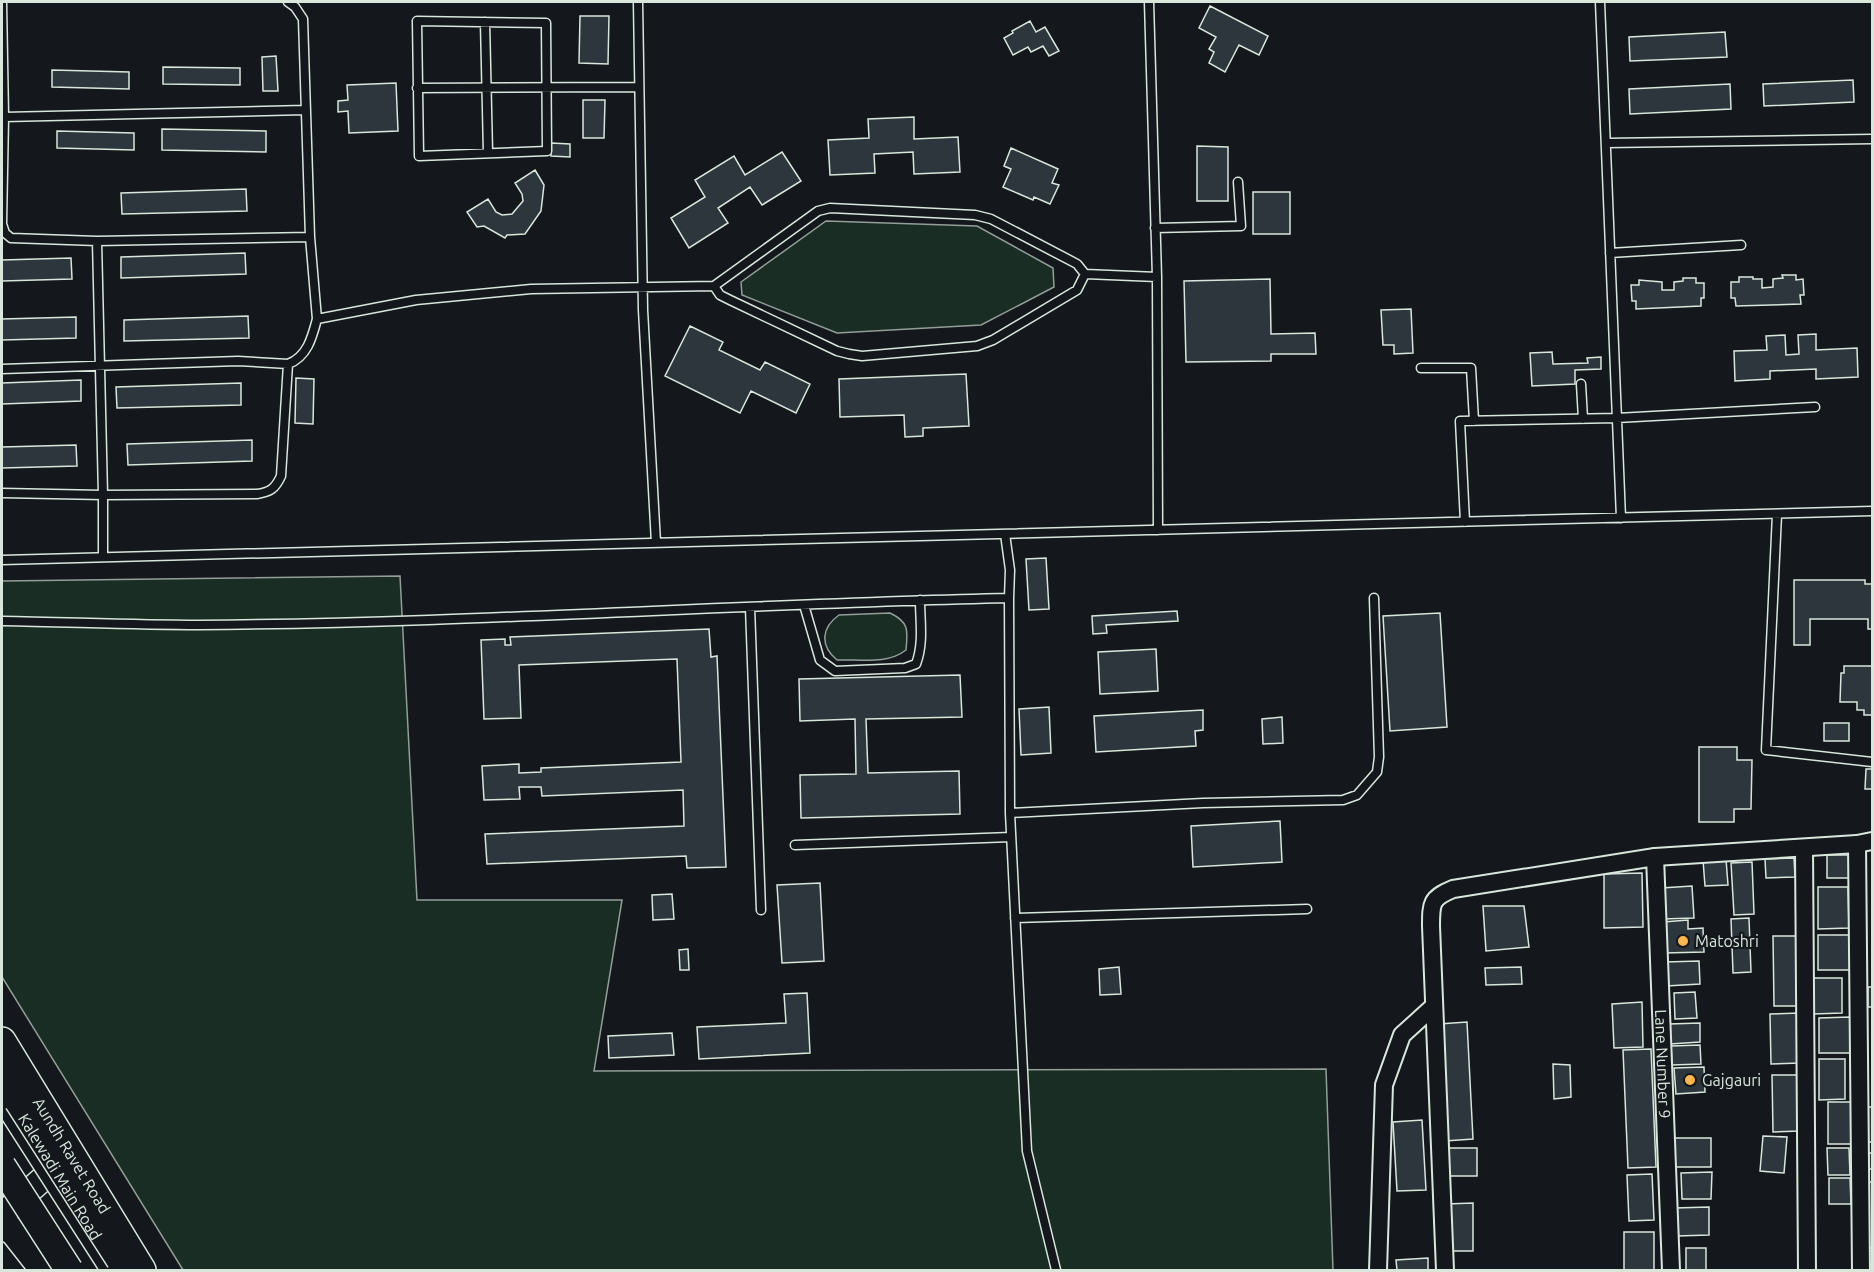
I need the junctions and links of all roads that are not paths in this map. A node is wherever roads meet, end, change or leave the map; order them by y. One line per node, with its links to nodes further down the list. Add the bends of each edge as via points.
1 (2, 2): 12 (lane)
2 (288, 2): 11 (lane, via 303,19)
3 (638, 2): 9 (lane)
4 (1149, 2): 17 (lane)
5 (1600, 2): 14 (lane)
6 (485, 22): 7 (lane); 8 (lane, via 546,23); 10 (lane, via 417,21)
7 (486, 87): 8 (lane); 10 (lane); 15 (lane)
8 (548, 87): 9 (lane); 15 (lane, via 547,151)
9 (639, 87): 25 (lane)
10 (417, 88): 15 (lane, via 419,156)
11 (305, 110): 12 (lane); 18 (lane)
12 (4, 117): 19 (lane, via 4,233 10,238)
13 (1872, 139): 14 (lane)
14 (1606, 143): 21 (lane)
15 (488, 153)
16 (1238, 182): 17 (lane, via 1241,226)
17 (1155, 228): 23 (lane)
18 (310, 237): 19 (lane); 26 (lane)
19 (97, 241): 28 (lane)
20 (1741, 245): 21 (lane)
21 (1610, 253): 33 (lane)
22 (1085, 274): 23 (lane); 24 (lane, via 1077,264 991,219 830,208 818,211); 24 (lane, via 1077,290 977,346 862,356 837,351 720,295)
23 (1157, 277): 42 (lane)
24 (714, 286): 25 (lane)
25 (643, 288): 26 (lane, via 531,288 416,300); 44 (lane)
26 (317, 319): 27 (lane, via 305,353)
27 (288, 364): 28 (lane, via 238,361); 37 (lane, via 281,476 268,492)
28 (100, 366): 30 (lane); 37 (lane)
29 (1421, 368): 35 (lane, via 1471,368)
30 (2, 369)
31 (1581, 384): 34 (lane)
32 (1815, 407): 33 (lane)
33 (1617, 418): 34 (lane); 40 (lane)
34 (1583, 419): 35 (lane)
35 (1474, 421): 41 (lane, via 1460,421)
36 (2, 494): 37 (lane)
37 (103, 495): 45 (lane)
38 (1872, 511): 39 (lane)
39 (1777, 514): 40 (lane); 53 (lane, via 1766,750)
40 (1621, 518): 41 (lane)
41 (1465, 522): 42 (lane)
42 (1158, 530): 43 (lane)
43 (1005, 534): 44 (lane); 47 (lane)
44 (656, 543): 45 (lane)
45 (103, 557): 46 (lane)
46 (2, 560)
47 (1009, 598): 49 (lane); 54 (lane)
48 (1374, 598): 54 (lane, via 1379,757 1377,772 1357,795 1343,800)
49 (920, 600): 50 (lane); 50 (lane, via 921,645 916,664 905,668 836,671 820,660)
50 (804, 605): 51 (lane)
51 (750, 607): 52 (lane, via 197,625); 61 (lane)
52 (2, 621)
53 (1872, 762)
54 (1010, 813): 55 (lane)
55 (1011, 837): 57 (lane); 62 (lane)
56 (1865, 843): 58 (street); 81 (street)
57 (795, 845)
58 (1804, 848): 59 (street); 80 (street)
59 (1655, 857): 63 (street, via 1453,889 1438,895 1431,908); 79 (street, Lane Number 9)
60 (1307, 909): 62 (lane)
61 (761, 910)
62 (1015, 918): 76 (lane, via 1027,1151)
63 (1434, 1006): 77 (street, via 1402,1035 1384,1085); 78 (street)
64 (2, 1041): 75 (main road, Aundh Ravet Road)
65 (2, 1081): 68 (main road, Kalewadi Main Road)
66 (2, 1111): 73 (lane, bridge)
67 (2, 1166): 72 (main road, bridge)
68 (55, 1168): 69 (main road); 74 (main road, Kalewadi Main Road, via 111,1260)
69 (2, 1215)
70 (2, 1224): 71 (main road, via 14,1232)
71 (44, 1270)
72 (69, 1270)
73 (104, 1270)
74 (124, 1270)
75 (142, 1270)
76 (1056, 1270)
77 (1378, 1270)
78 (1445, 1270)
79 (1671, 1270)
80 (1807, 1270)
81 (1861, 1270)

